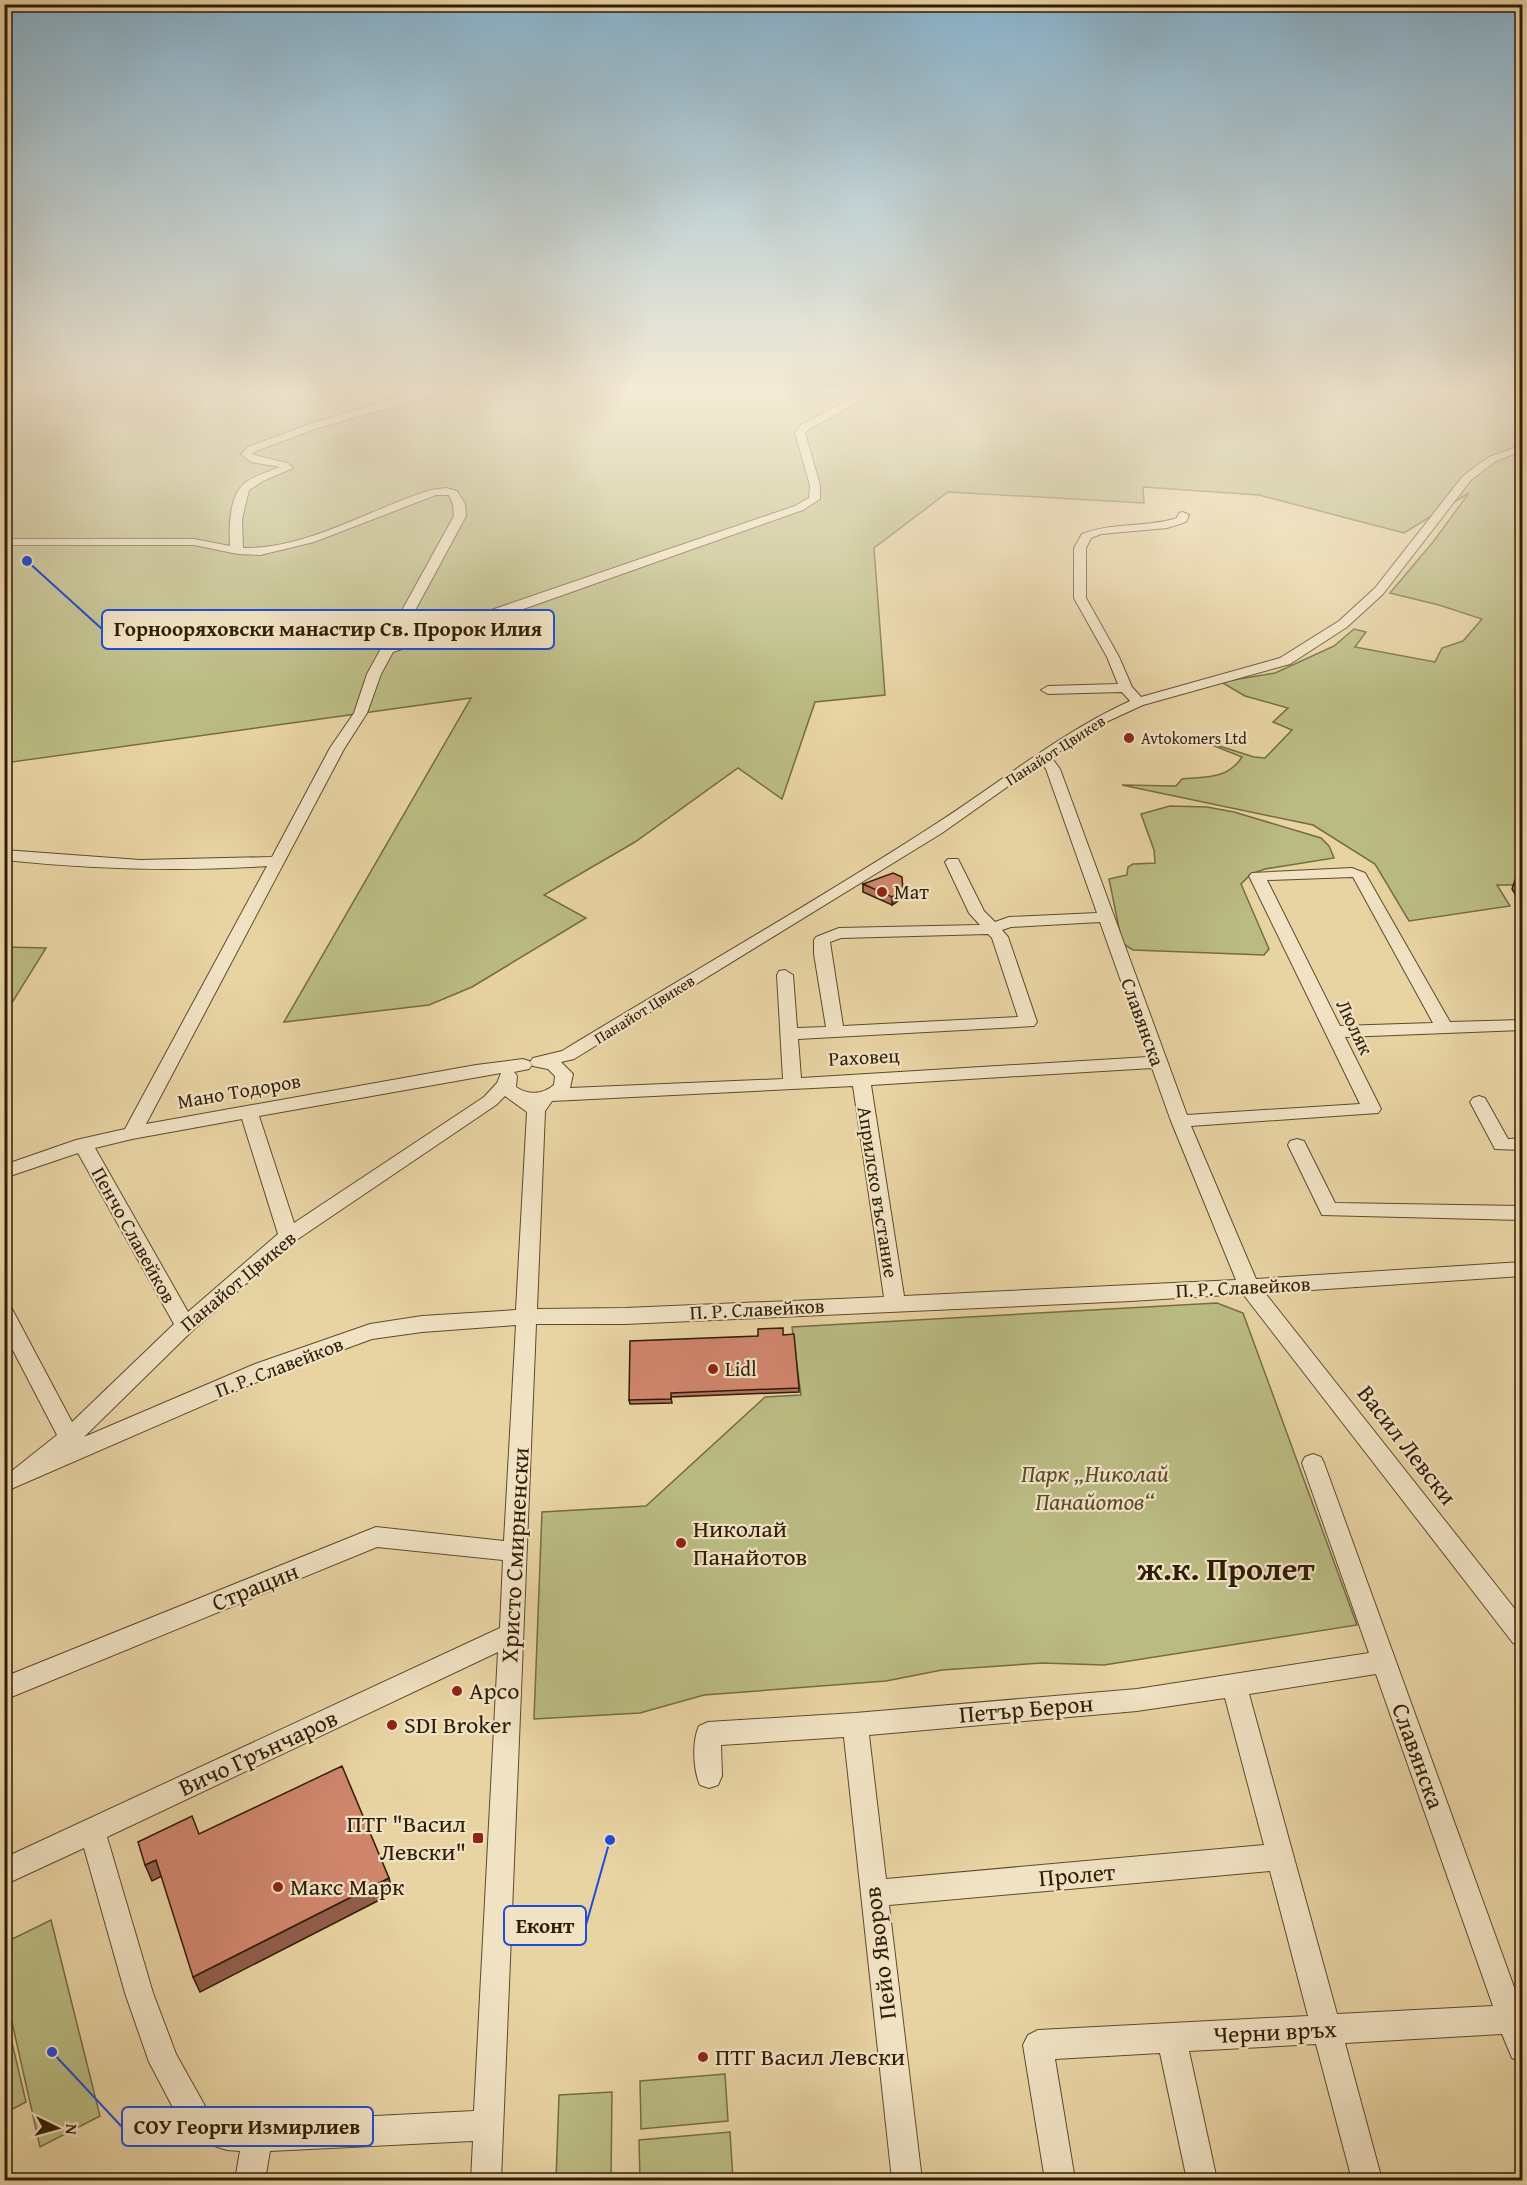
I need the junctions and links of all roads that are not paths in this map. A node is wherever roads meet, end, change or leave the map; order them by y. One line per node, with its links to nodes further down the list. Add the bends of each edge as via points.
1 (241, 493): 7 (street)
2 (435, 493): 10 (street, via 278,549)
3 (453, 493): 11 (street, via 460,516)
4 (814, 493): 11 (street, via 814,499 799,508)
5 (1455, 493): 14 (street, Панайот Цвикев, via 1379,591 1343,624 1285,661)
6 (1184, 514): 12 (street, via 1182,520 1167,525 1099,531 1086,536 1080,548 1080,598)
7 (235, 530): 9 (street); 10 (street, via 234,545)
8 (4, 542): 9 (street)
9 (194, 542): 10 (street)
10 (238, 551)
11 (388, 649): 17 (street, via 374,674 370,696)
12 (1126, 687): 13 (street); 14 (street)
13 (1048, 690)
14 (1138, 702): 15 (street, Панайот Цвикев, via 1101,719)
15 (1041, 757): 19 (street, Славянска, via 1053,769); 27 (street, Панайот Цвикев, via 937,830)
16 (4, 855): 17 (street, via 161,865)
17 (275, 861): 37 (street)
18 (953, 862): 20 (street, via 977,912)
19 (1105, 917): 20 (street, via 1009,922); 28 (street, Славянска)
20 (991, 929): 24 (street, via 839,933 822,939); 24 (street, via 1000,937 1028,1022)
21 (785, 975): 26 (street)
22 (1522, 1025): 23 (street)
23 (1444, 1027): 25 (street); 25 (street, Люляк, via 1356,875 1257,876)
24 (835, 1032): 26 (street)
25 (1334, 1032): 36 (street, Люляк, via 1372,1109)
26 (789, 1034): 32 (street)
27 (568, 1055): 29 (street, Панайот Цвикев); 33 (street)
28 (1158, 1062): 31 (street, Раховец); 36 (street, Славянска)
29 (531, 1063): 30 (street, Мано Тодоров); 33 (street); 33 (street, via 554,1065)
30 (486, 1069): 33 (street, Мано Тодоров); 35 (street, Мано Тодоров)
31 (861, 1080): 32 (street, Раховец); 46 (street, Априлско въстание)
32 (792, 1084): 33 (street, Раховец)
33 (539, 1091): 43 (street, Панайот Цвикев, via 490,1101); 48 (street, Христо Смирненски)
34 (1479, 1102): 39 (street, via 1502,1145)
35 (249, 1112): 37 (street, Мано Тодоров); 43 (street)
36 (1180, 1120): 45 (street, Славянска)
37 (132, 1133): 38 (street, Мано Тодоров)
38 (83, 1144): 41 (street, Мано Тодоров); 49 (street, Пенчо Славейков)
39 (1522, 1144)
40 (1297, 1145): 42 (street, via 1329,1210)
41 (4, 1172)
42 (1522, 1213)
43 (288, 1236): 49 (street, Панайот Цвикев)
44 (1520, 1270): 45 (street, П. Р. Славейков)
45 (1249, 1287): 46 (street, П. Р. Славейков); 55 (street, Васил Левски)
46 (895, 1303): 48 (street, П. Р. Славейков)
47 (4, 1312): 50 (street)
48 (526, 1317): 50 (street, П. Р. Славейков, via 370,1332); 53 (street, Христо Смирненски)
49 (185, 1326): 50 (street, Панайот Цвикев)
50 (68, 1446): 52 (street, П. Р. Славейков)
51 (1313, 1463): 56 (street, Славянска)
52 (13, 1479)
53 (515, 1552): 54 (street, Христо Смирненски); 58 (street, Страцин, via 376,1537)
54 (511, 1634): 61 (street, Вичо Грънчаров); 69 (street, Христо Смирненски)
55 (1522, 1636)
56 (1384, 1662): 57 (street, Петър Берон); 65 (street, Славянска)
57 (1234, 1686): 59 (street, Петър Берон, via 1137,1700); 62 (street)
58 (4, 1689)
59 (855, 1725): 60 (street, Петър Берон, via 708,1734); 64 (street, Пейо Яворов)
60 (709, 1776)
61 (92, 1831): 63 (street, Вичо Грънчаров); 70 (street, via 139,1993 164,2062 200,2127 227,2135)
62 (1280, 1857): 64 (street, Пролет); 66 (street)
63 (4, 1872)
64 (874, 1893): 73 (street, Пейо Яворов)
65 (1512, 2019): 66 (street, Черни връх); 68 (street, Славянска)
66 (1326, 2030): 67 (street, Черни връх); 76 (street)
67 (1171, 2038): 74 (street, Черни връх, via 1038,2045); 75 (street)
68 (1522, 2048)
69 (488, 2125): 70 (street); 72 (street, Христо Смирненски)
70 (257, 2137): 71 (street)
71 (250, 2181)
72 (486, 2181)
73 (907, 2181)
74 (1060, 2181)
75 (1202, 2181)
76 (1367, 2181)

